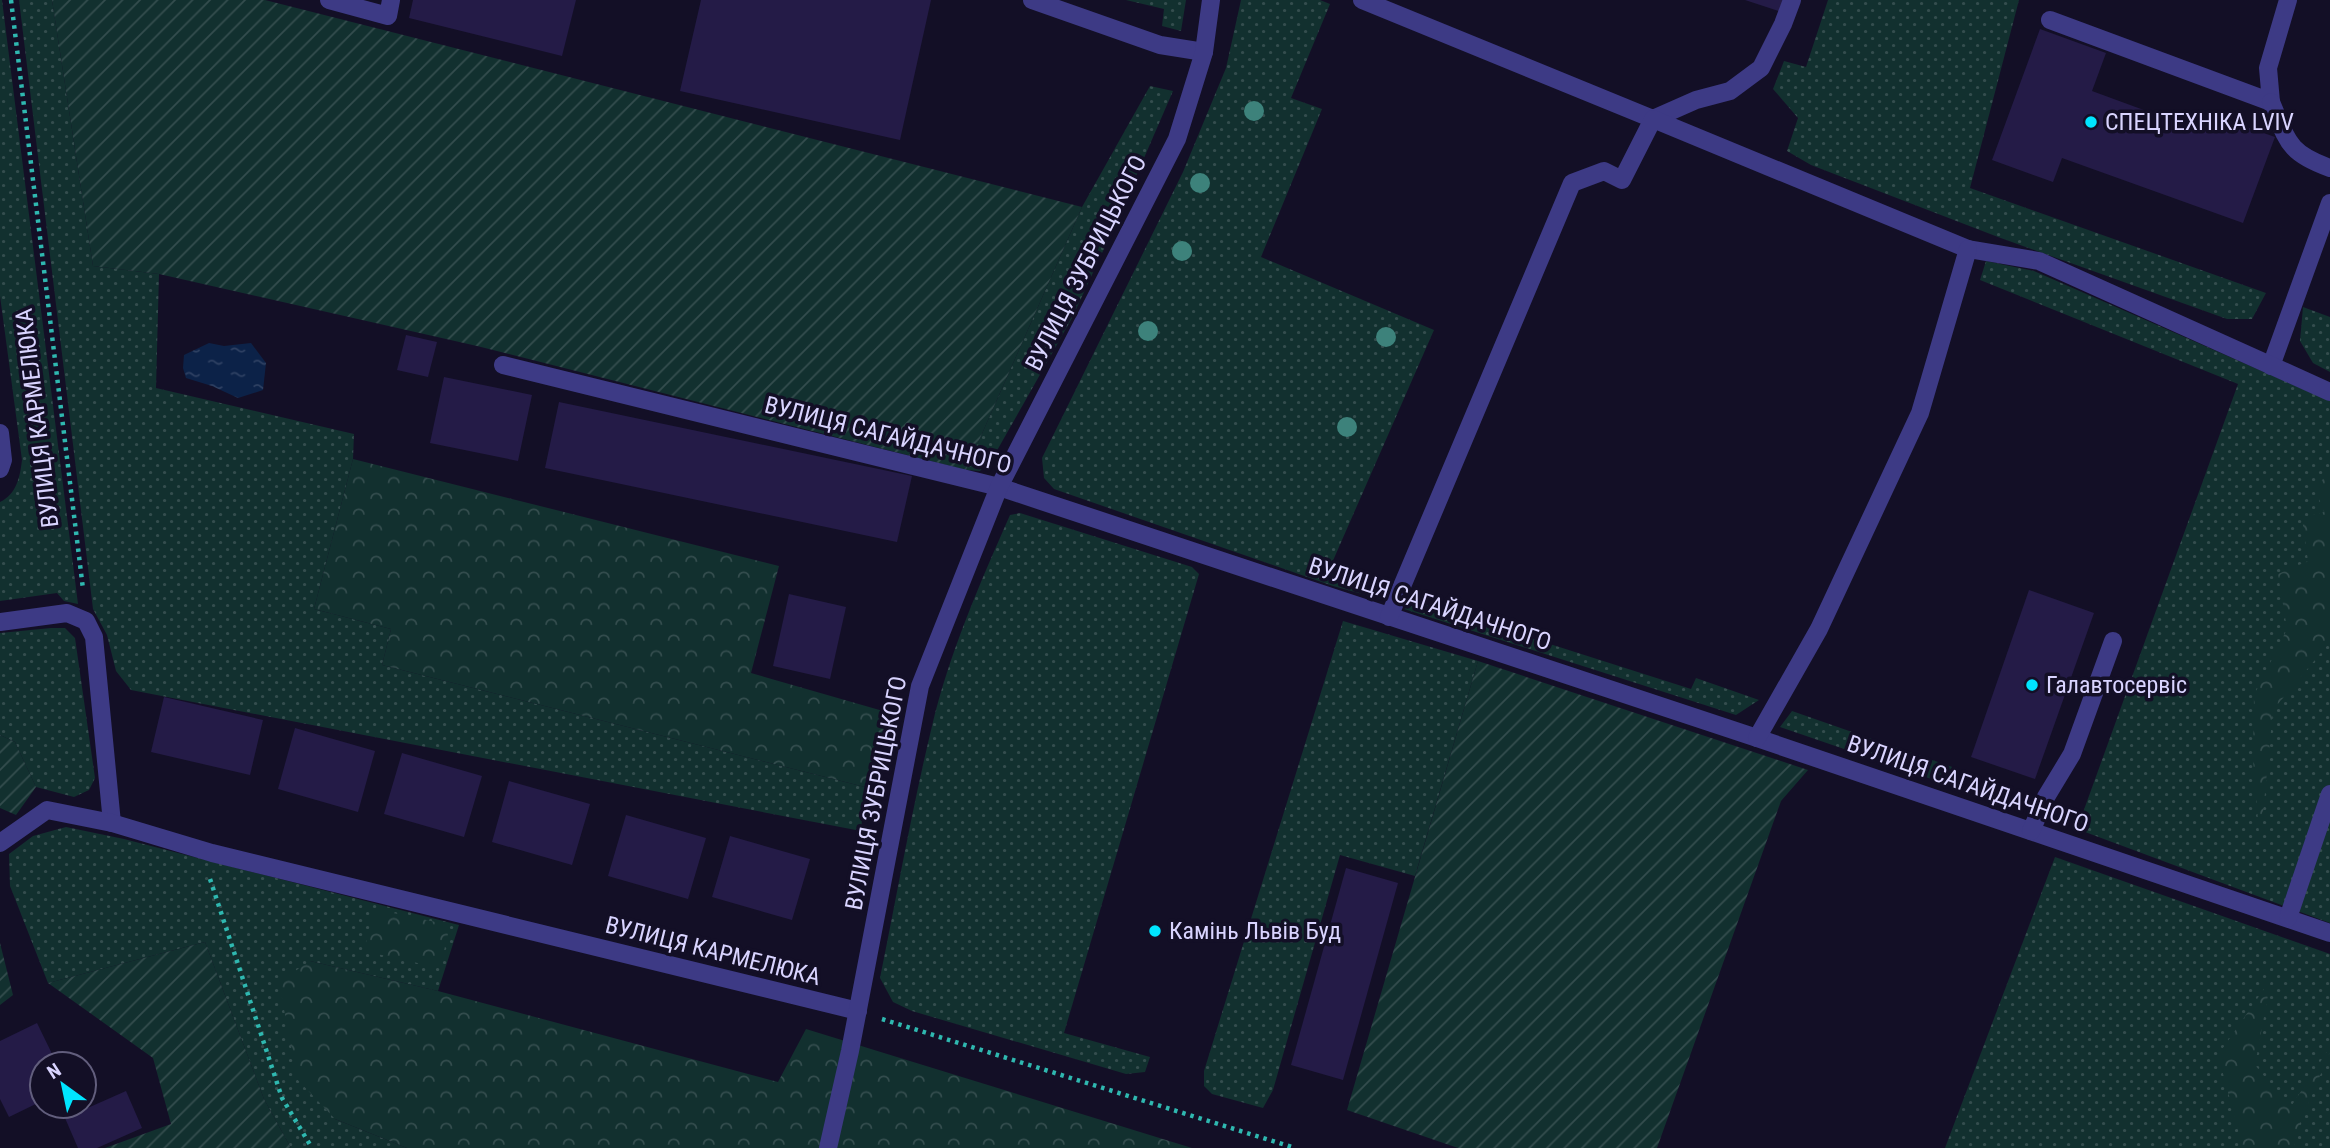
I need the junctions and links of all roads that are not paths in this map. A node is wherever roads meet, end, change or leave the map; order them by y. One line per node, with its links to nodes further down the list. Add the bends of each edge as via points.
1 (329, 0): 2 (street, via 388,16)
2 (391, 0)
3 (1032, 0): 9 (street, via 1160,45)
4 (1211, 0): 9 (street, ВУЛИЦЯ ЗУБРИЦЬКОГО)
5 (1362, 0): 11 (street)
6 (1791, 0): 11 (street, via 1760,68 1730,91)
7 (2288, 0): 10 (street, via 2268,68)
8 (2050, 20): 10 (street)
9 (1203, 52): 20 (street, ВУЛИЦЯ ЗУБРИЦЬКОГО, via 1177,139)
10 (2271, 102): 12 (street, via 2288,142 2305,159)
11 (1653, 119): 14 (street); 21 (street, via 1622,180 1604,171 1572,183)
12 (2330, 168)
13 (2330, 203): 16 (street)
14 (1968, 249): 16 (street, via 2039,261); 24 (street, via 1920,413 1819,629)
15 (503, 365): 20 (street, ВУЛИЦЯ САГАЙДАЧНОГО)
16 (2271, 366): 17 (street)
17 (2330, 392)
18 (0, 433): 19 (street, via 4,460)
19 (0, 468)
20 (999, 487): 21 (street, ВУЛИЦЯ САГАЙДАЧНОГО); 31 (street, ВУЛИЦЯ ЗУБРИЦЬКОГО, via 920,686)
21 (1389, 617): 24 (street, ВУЛИЦЯ САГАЙДАЧНОГО)
22 (0, 622): 26 (street, via 67,613 86,621 94,636)
23 (2113, 641): 27 (street, via 2073,754)
24 (1757, 737): 27 (street, ВУЛИЦЯ САГАЙДАЧНОГО)
25 (2330, 794): 29 (street)
26 (112, 823): 28 (street, ВУЛИЦЯ КАРМЕЛЮКА, via 47,810); 31 (street, ВУЛИЦЯ КАРМЕЛЮКА, via 212,853)
27 (2031, 831): 29 (street, ВУЛИЦЯ САГАЙДАЧНОГО)
28 (0, 843)
29 (2288, 918): 30 (street, ВУЛИЦЯ САГАЙДАЧНОГО)
30 (2330, 933)
31 (858, 1011): 32 (street, ВУЛИЦЯ ЗУБРИЦЬКОГО)
32 (828, 1148)

